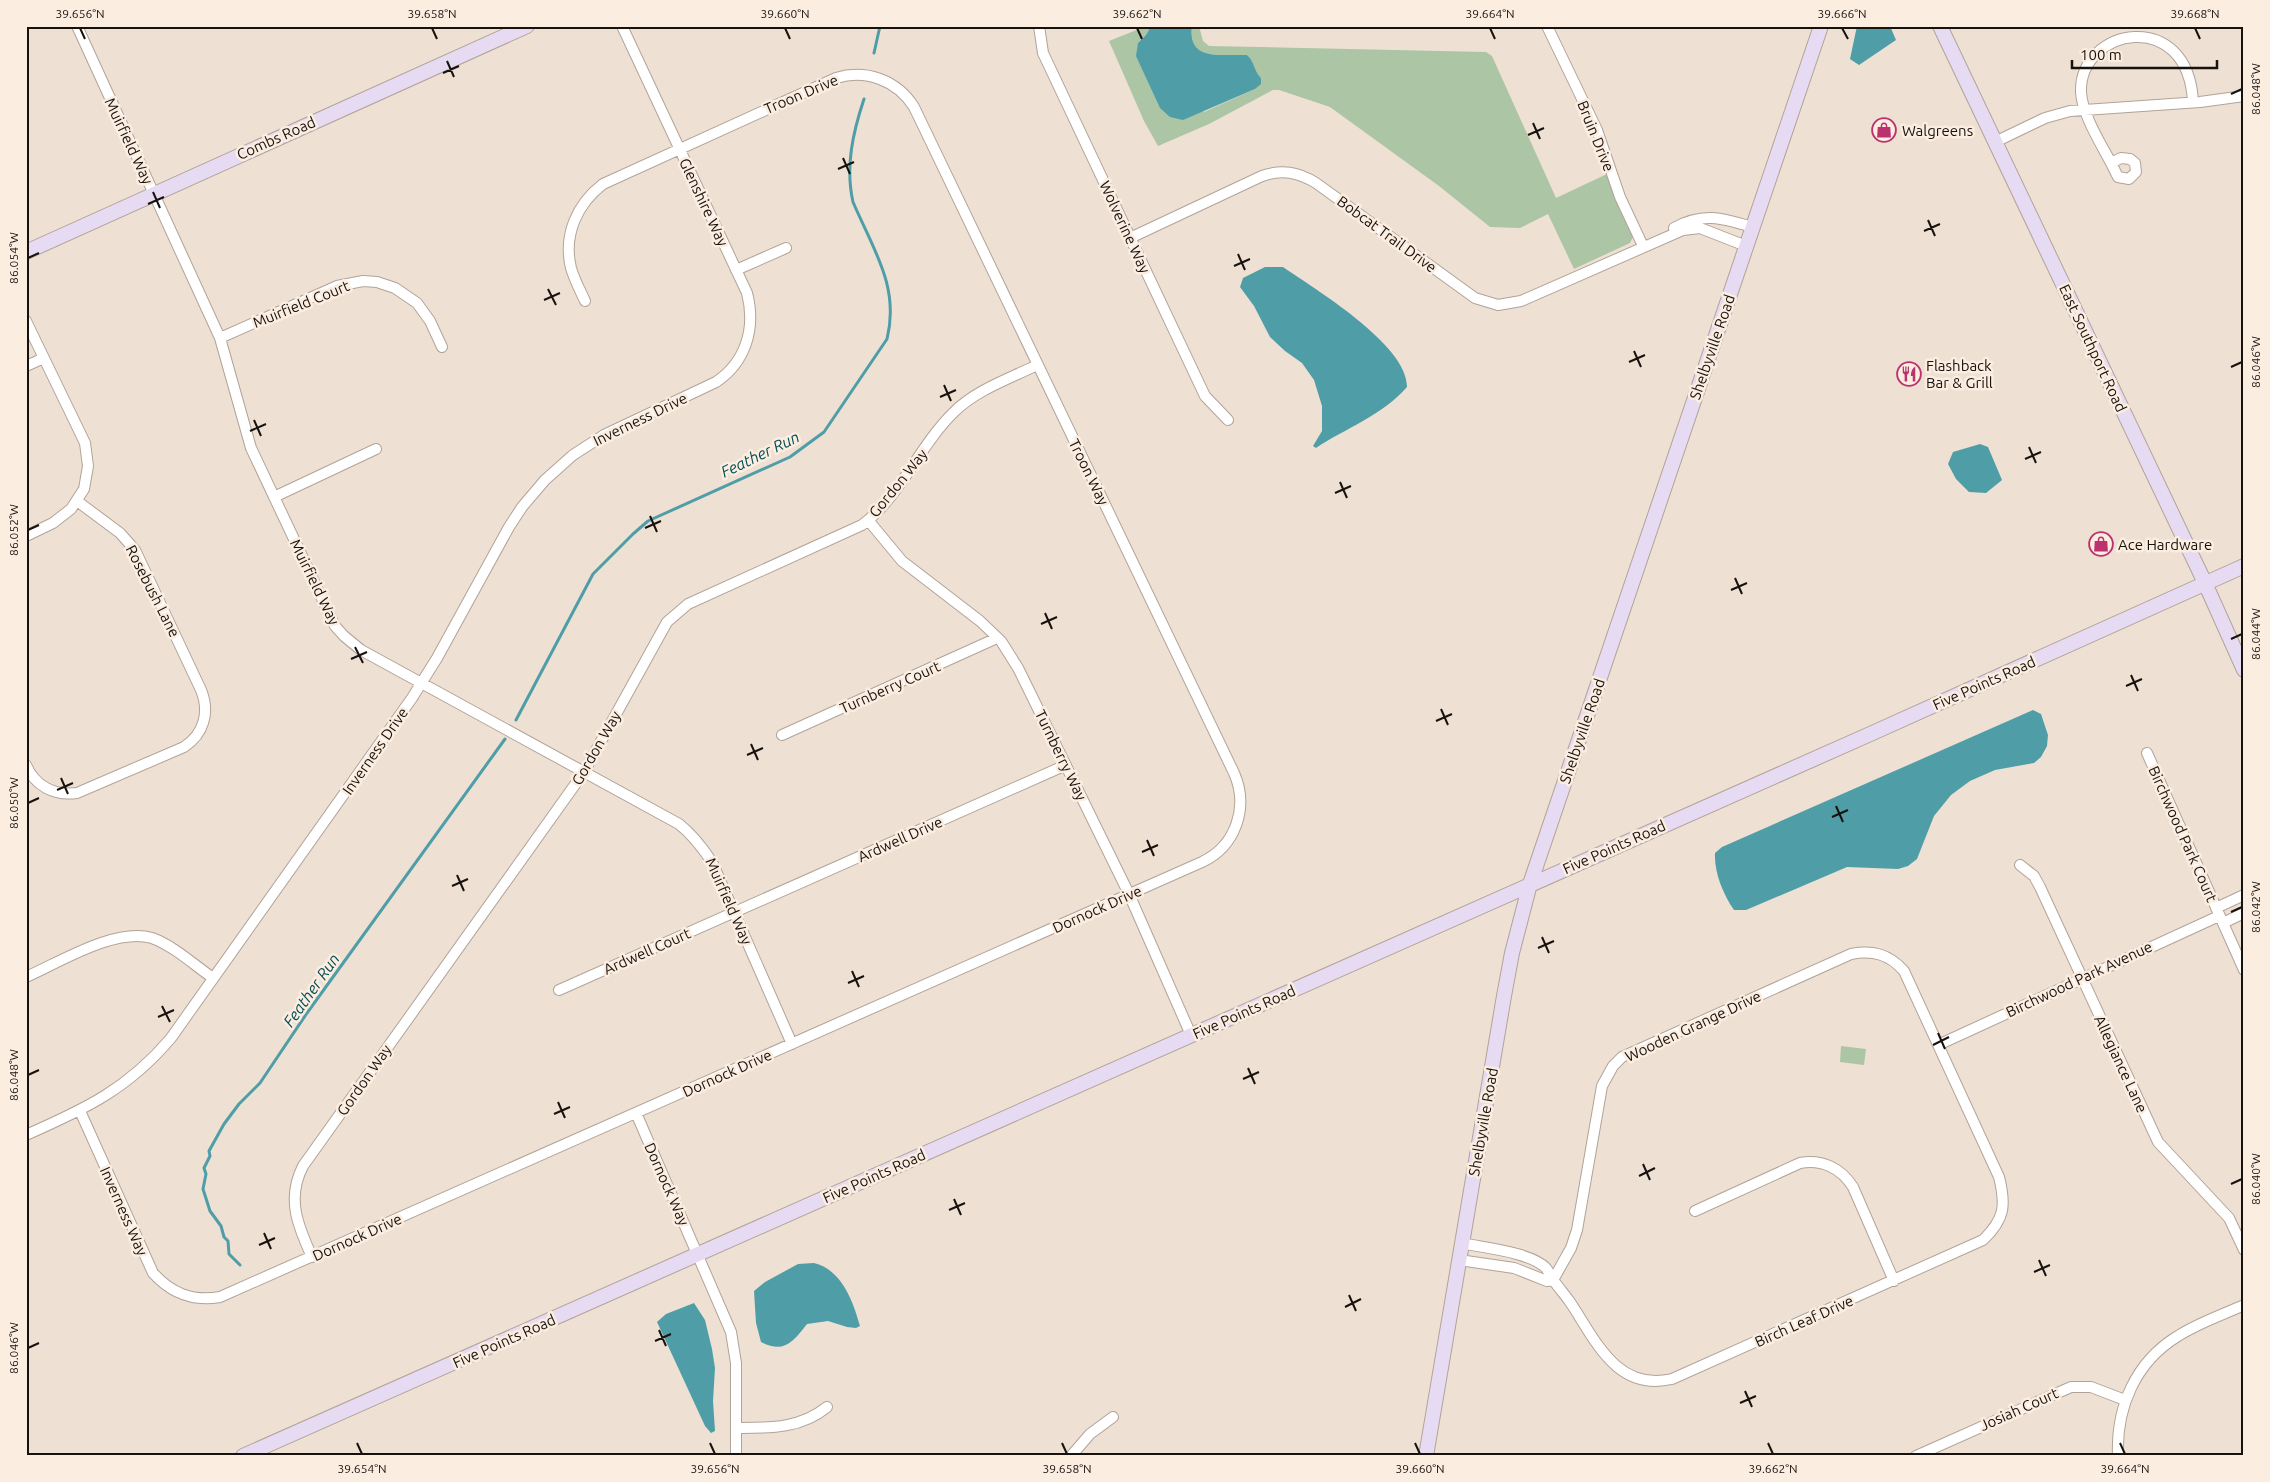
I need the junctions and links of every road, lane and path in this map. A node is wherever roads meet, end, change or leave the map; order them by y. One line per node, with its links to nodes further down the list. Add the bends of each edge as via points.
1 (77, 26): 15 (street, Muirfield Way)
2 (527, 26): 15 (street, Combs Road)
3 (622, 26): 13 (street, Glenshire Way)
4 (1039, 26): 17 (street, Wolverine Way, via 1043,53)
5 (1547, 26): 18 (street, Bruin Drive, via 1597,130 1620,197)
6 (1820, 26): 16 (street, Shelbyville Road)
7 (1940, 26): 12 (street, East Southport Road)
8 (2244, 96): 9 (street)
9 (2193, 102): 10 (street); 10 (street, via 2188,72 2179,55 2162,42 2138,37 2116,41 2098,52 2091,61 2081,90)
10 (2085, 108): 12 (street, via 2051,116); 14 (street)
11 (929, 139): 13 (street, Troon Drive, via 914,107 902,92 881,79 854,75 831,80); 28 (street, Troon Way)
12 (1995, 142): 38 (street, East Southport Road)
13 (679, 148): 22 (street, Glenshire Way); 23 (street, Troon Drive, via 606,182 581,206 573,222 569,248 572,270)
14 (2111, 163)
15 (153, 194): 21 (street, Combs Road); 25 (street, Muirfield Way)
16 (1752, 228): 18 (street, Bobcat Trail Drive, via 1729,220 1700,218 1686,221); 19 (street, Shelbyville Road)
17 (1130, 238): 18 (street, Bobcat Trail Drive, via 1262,176 1284,172 1303,175 1316,182 1475,298 1494,304 1521,301); 31 (street, Wolverine Way, via 1205,396)
18 (1643, 246): 19 (street, Bobcat Trail Drive, via 1683,230 1700,228)
19 (1746, 246): 49 (street, Shelbyville Road)
20 (786, 248): 22 (street)
21 (26, 252)
22 (736, 270): 30 (street, Glenshire Way, via 750,303 750,331 738,360)
23 (585, 301)
24 (26, 321): 27 (street)
25 (220, 338): 26 (street, Muirfield Court, via 337,286 363,281 395,288 417,303); 33 (street, Muirfield Way, via 245,431)
26 (442, 347)
27 (44, 358): 29 (street); 34 (street, via 87,452 88,475)
28 (1037, 365): 35 (street, Gordon Way, via 977,395 954,412 884,504); 47 (street, Troon Way, via 1234,773)
29 (26, 366)
30 (723, 377): 41 (street, Inverness Drive, via 604,435 573,455 545,480 508,527)
31 (1228, 420)
32 (376, 449): 33 (street)
33 (274, 497): 41 (street, Muirfield Way, via 330,618 341,633 362,650)
34 (77, 501): 36 (street, via 60,519); 44 (street, Rosebush Lane, via 120,533 135,550 201,690 205,715 198,735 187,744 86,790 63,794 54,792 33,778)
35 (868, 520): 39 (street, Turnberry Way, via 902,561 968,610); 46 (street, Gordon Way, via 675,613 665,625)
36 (26, 536)
37 (2244, 566): 38 (street, Five Points Road)
38 (2204, 583): 40 (street, East Southport Road); 49 (street, Five Points Road)
39 (997, 638): 42 (street, Turnberry Court); 45 (street, Turnberry Way, via 1018,668)
40 (2244, 670)
41 (422, 683): 46 (street, Muirfield Way); 57 (street, Inverness Drive)
42 (782, 735)
43 (2147, 753): 54 (street, Birchwood Park Court)
44 (26, 765)
45 (1066, 765): 50 (street, Turnberry Way); 52 (street, Ardwell Drive)
46 (584, 772): 52 (street, Muirfield Way, via 690,833 707,854); 70 (street, Gordon Way, via 303,1166 296,1183 294,1210)
47 (1241, 808): 50 (street, Dornock Drive, via 1231,837 1217,853)
48 (2020, 865): 58 (street, Allegiance Lane, via 2034,876 2040,887)
49 (1530, 884): 60 (street, Five Points Road); 67 (street, Shelbyville Road, via 1512,952)
50 (1129, 894): 60 (street, Turnberry Way); 61 (street, Dornock Drive)
51 (2244, 895): 54 (street, Birchwood Park Avenue)
52 (734, 912): 59 (street, Ardwell Court); 61 (street, Muirfield Way)
53 (2244, 914): 54 (street, Birchwood Park Avenue)
54 (2219, 915): 55 (street, Birchwood Park Court); 58 (street, Birchwood Park Avenue)
55 (2244, 970)
56 (26, 977): 57 (street, via 110,939 132,935 162,942)
57 (213, 978): 63 (street, Inverness Drive, via 176,1031 149,1062 118,1088)
58 (2081, 978): 62 (street, Birchwood Park Avenue); 68 (street, Allegiance Lane, via 2158,1142 2229,1218)
59 (559, 990)
60 (1191, 1035): 69 (street, Five Points Road)
61 (792, 1044): 64 (street, Dornock Drive)
62 (1938, 1045): 72 (street, Wooden Grange Drive, via 1904,971 1884,955 1866,952 1851,954 1622,1057 1602,1086 1577,1230 1571,1248); 73 (street, Birch Leaf Drive, via 1998,1177 2003,1210 1983,1240)
63 (80, 1111): 65 (street, Inverness Drive); 74 (street, Inverness Way, via 148,1265 162,1283)
64 (636, 1113): 69 (street, Dornock Way); 70 (street, Dornock Drive)
65 (26, 1135)
66 (1695, 1211): 73 (street, via 1800,1163 1825,1164 1843,1174 1853,1187)
67 (1462, 1244): 71 (street, Shelbyville Road); 72 (street, Birch Leaf Drive, via 1536,1261 1547,1269)
68 (2244, 1250)
69 (698, 1254): 79 (street, Dornock Way, via 727,1319 734,1344); 80 (street, Five Points Road)
70 (312, 1257): 74 (street, Dornock Drive, via 220,1297)
71 (1459, 1260): 72 (street, Birch Leaf Drive, via 1514,1268); 83 (street, Shelbyville Road)
72 (1550, 1280): 73 (street, Birch Leaf Drive, via 1570,1301 1608,1360 1626,1372 1653,1380 1672,1379)
73 (1894, 1281)
74 (185, 1296)
75 (2244, 1305): 76 (street, via 2168,1342 2140,1372)
76 (2125, 1400): 84 (street, Josiah Court, via 2090,1387 2071,1387); 85 (street, via 2118,1429)
77 (827, 1407): 79 (street, via 790,1425)
78 (1113, 1417): 82 (street, via 1090,1434)
79 (736, 1428): 81 (street, Dornock Way)
80 (243, 1456)
81 (736, 1456)
82 (1071, 1456)
83 (1426, 1456)
84 (1916, 1456)
85 (2118, 1456)

